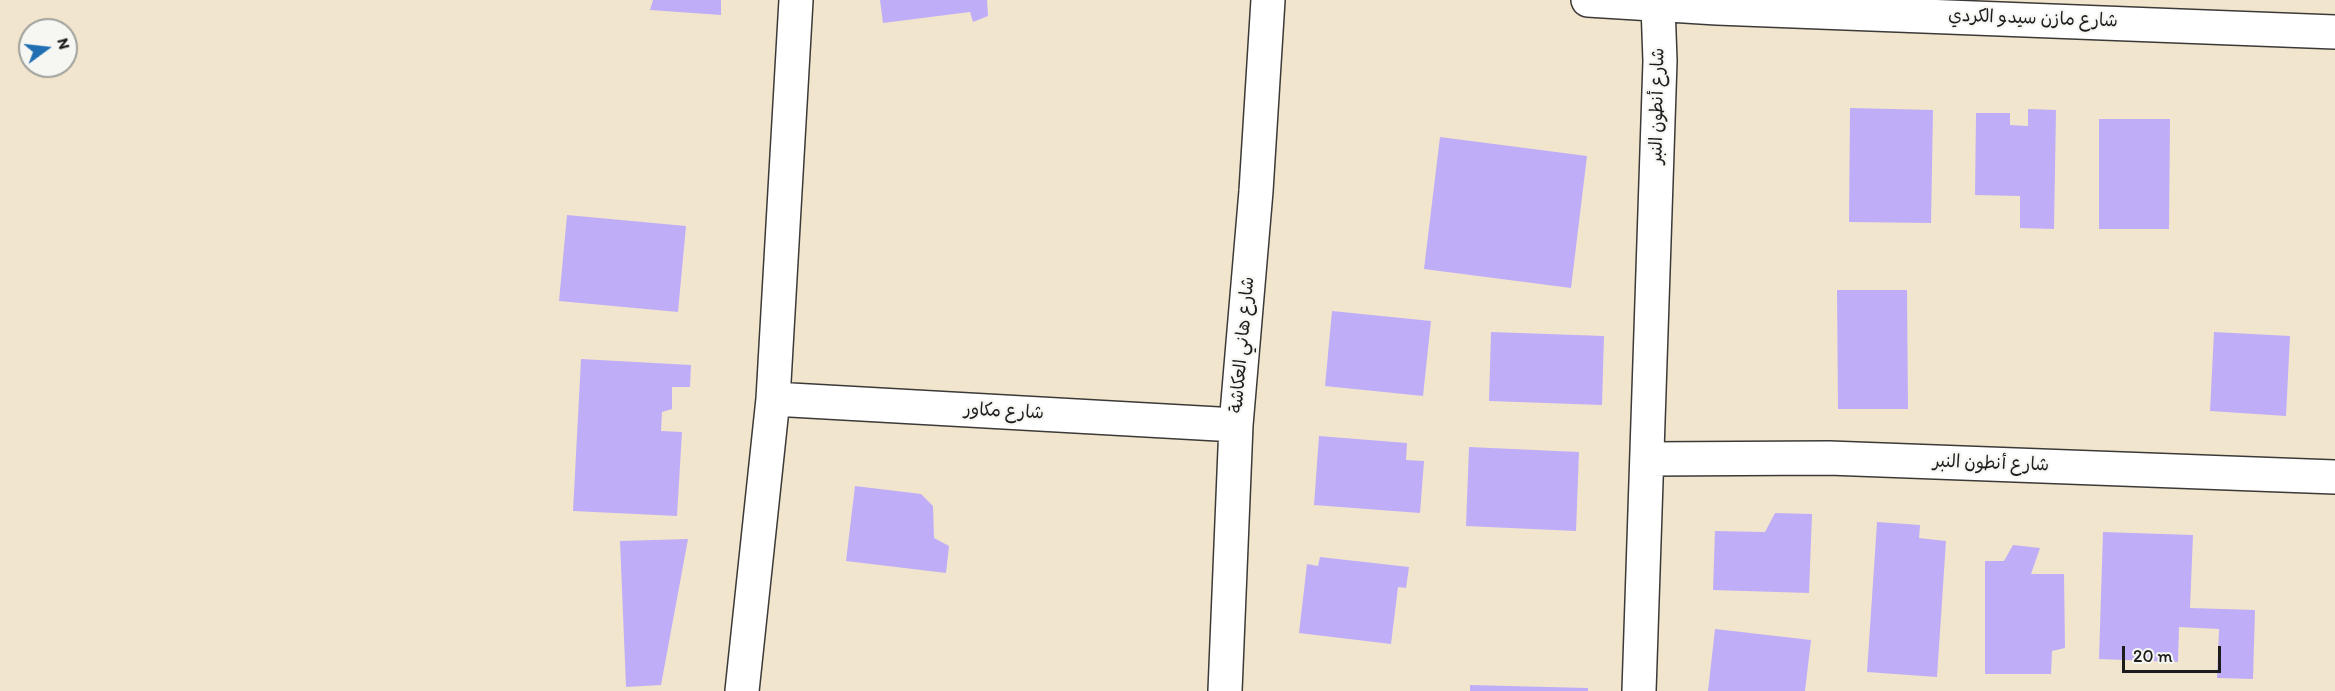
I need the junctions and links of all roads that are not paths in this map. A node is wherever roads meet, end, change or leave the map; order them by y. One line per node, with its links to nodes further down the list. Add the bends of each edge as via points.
1 (796, 0): 8 (street)
2 (1268, 0): 9 (street, شارع هاني العكاشة)
3 (1588, 0): 5 (street, شارع مازن سيدو الكردي)
4 (1717, 4): 5 (street, شارع مازن سيدو الكردي); 6 (street, شارع مازن سيدو الكردي)
5 (1658, 5): 10 (street, شارع أنطون النبر)
6 (2168, 12): 7 (street, شارع مازن سيدو الكردي)
7 (2335, 32)
8 (773, 399): 9 (street, شارع مكاور); 12 (street)
9 (1236, 425): 13 (street, شارع هاني العكاشة)
10 (1648, 459): 11 (street, شارع أنطون النبر, via 1828,458); 14 (street, شارع أنطون النبر)
11 (2335, 477)
12 (742, 691)
13 (1225, 691)
14 (1638, 691)

